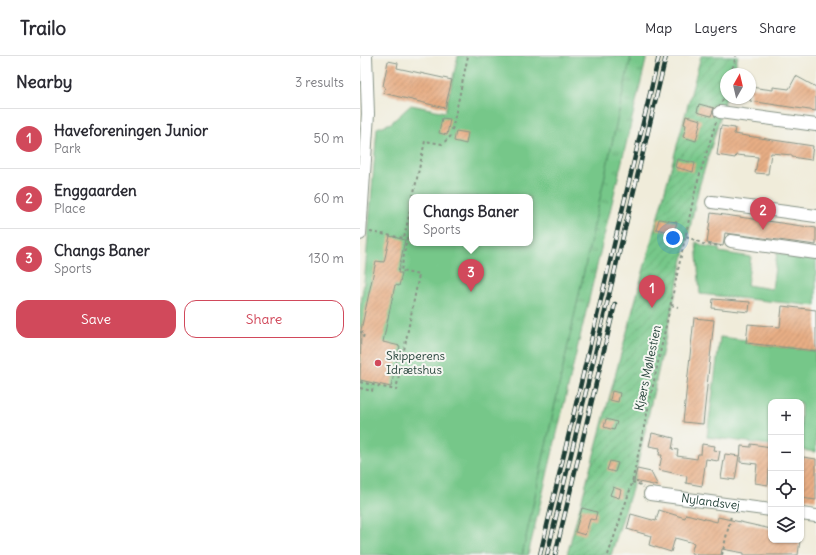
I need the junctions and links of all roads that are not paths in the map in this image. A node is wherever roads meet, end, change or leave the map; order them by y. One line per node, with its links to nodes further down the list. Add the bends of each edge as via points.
1 (366, 56): 6 (street, via 368,114)
2 (720, 112): 3 (street)
3 (816, 125)
4 (712, 202): 5 (street)
5 (816, 216)
6 (360, 230): 7 (street)
7 (360, 234)
8 (731, 241): 9 (street)
9 (816, 253)
10 (650, 494): 11 (street, Nylandsvej)
11 (768, 510)
12 (804, 514): 13 (street)
13 (816, 516)

